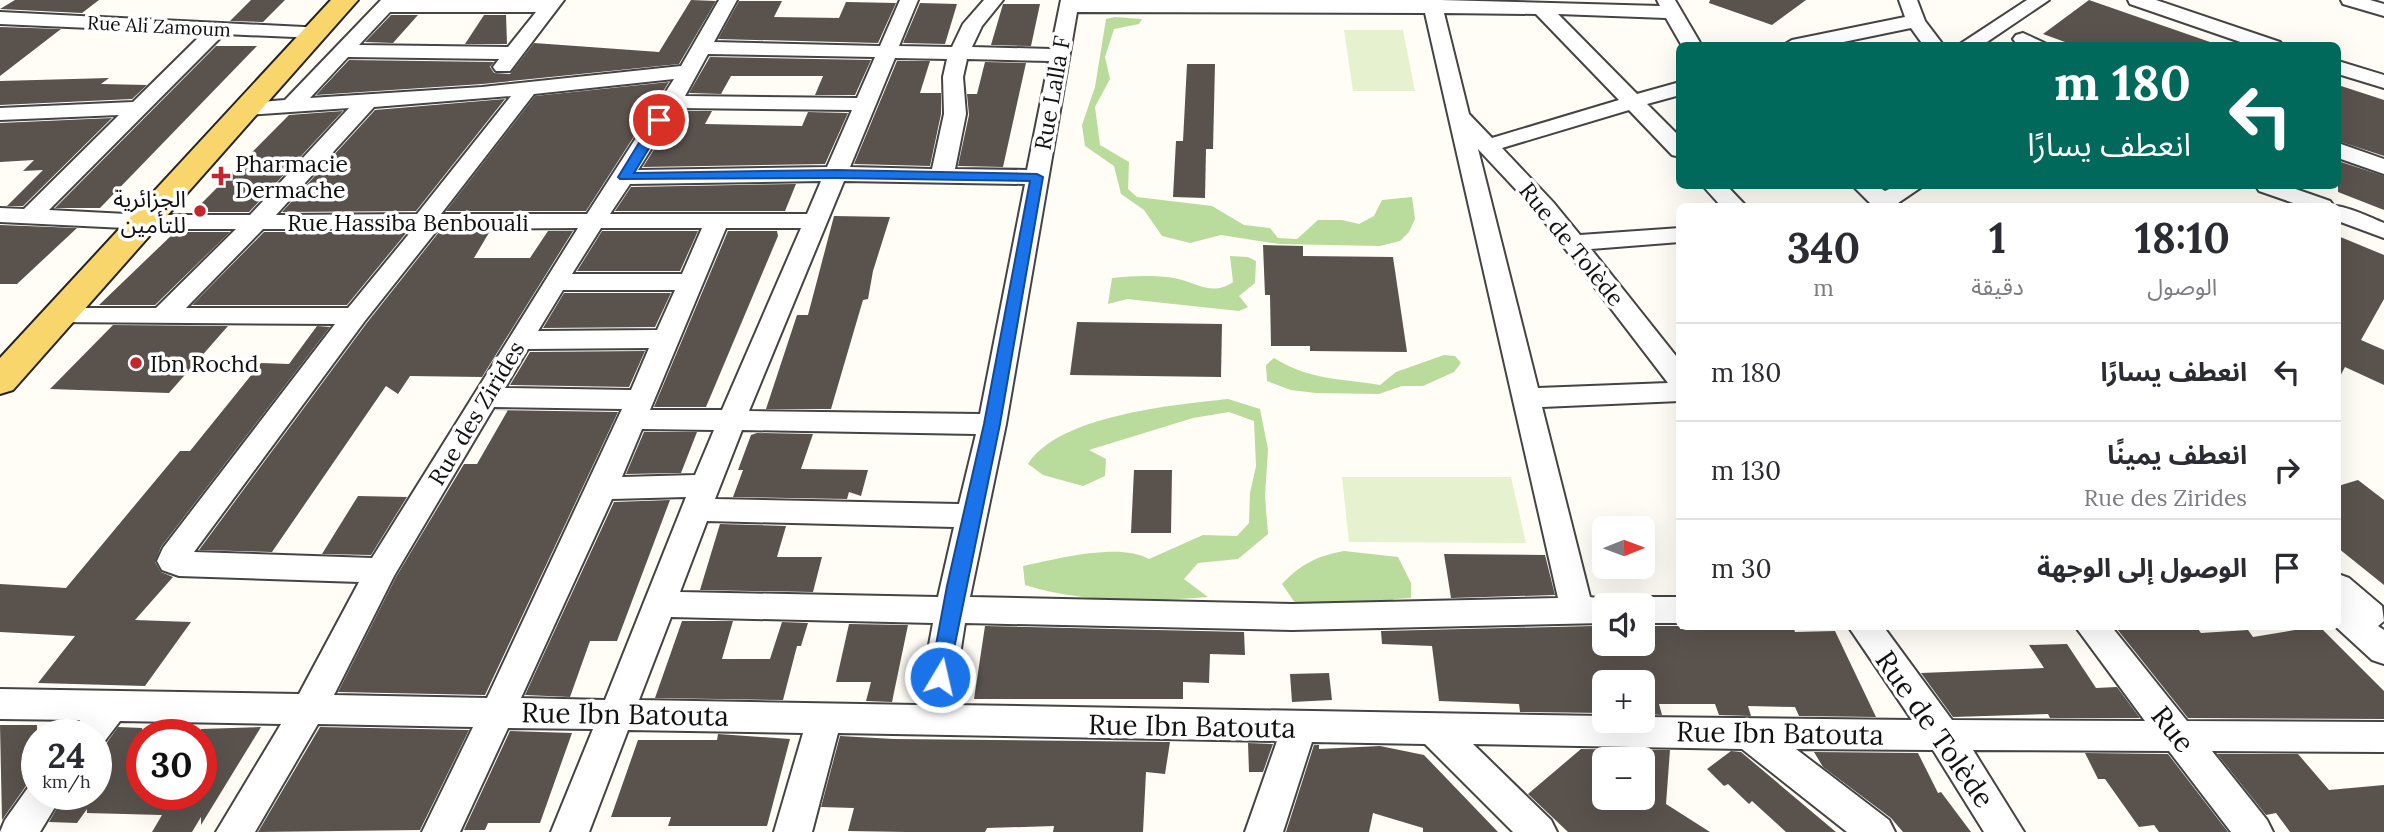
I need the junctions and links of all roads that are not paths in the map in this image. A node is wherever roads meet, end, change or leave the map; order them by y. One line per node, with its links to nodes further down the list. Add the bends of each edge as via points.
1 (9, 0): 17 (street)
2 (325, 0): 24 (main road)
3 (345, 0): 24 (main road)
4 (728, 0): 35 (street, Rue des Zirides)
5 (909, 0): 31 (street)
6 (994, 0): 33 (street, via 973,24)
7 (1908, 0): 22 (street)
8 (2040, 0): 28 (street)
9 (2137, 0): 29 (street)
10 (2350, 0): 20 (street)
11 (388, 3): 12 (street); 30 (street)
12 (553, 3): 32 (street)
13 (1070, 3): 14 (street); 34 (street, Rue Lalla F)
14 (1274, 4): 15 (street)
15 (1432, 4): 19 (street); 49 (street)
16 (1568, 4): 18 (street); 19 (street)
17 (0, 5)
18 (1669, 6): 25 (street)
19 (1541, 8): 43 (street)
20 (2384, 10)
21 (0, 18): 23 (street, Rue Ali Zamoum)
22 (1916, 21): 26 (street); 27 (street)
23 (218, 29): 24 (street, Rue Ali Zamoum); 46 (street)
24 (306, 33): 47 (main road); 71 (main road, via 232,106)
25 (1690, 42)
26 (1812, 42)
27 (1931, 42)
28 (1973, 42)
29 (2261, 42)
30 (342, 51): 32 (street); 45 (street)
31 (886, 51): 33 (street); 35 (street); 44 (street)
32 (514, 53): 40 (street)
33 (958, 53): 34 (street); 55 (street, via 953,77 955,114)
34 (1058, 55): 57 (street, Rue Lalla F)
35 (693, 60): 38 (street); 42 (street, Rue des Zirides)
36 (2341, 68): 37 (street)
37 (2384, 82)
38 (528, 88): 40 (street); 74 (street)
39 (1676, 89): 43 (street)
40 (482, 93): 41 (street)
41 (368, 101): 45 (street); 73 (street)
42 (671, 102): 44 (street); 56 (street, Rue des Zirides)
43 (1635, 103): 50 (street); 51 (street)
44 (866, 104): 54 (street)
45 (291, 106): 47 (street)
46 (137, 108): 48 (street); 70 (street)
47 (248, 109): 71 (main road)
48 (0, 114)
49 (1458, 114): 50 (street, Rue de Tolède); 92 (street)
50 (1487, 146): 79 (street, Rue de Tolède)
51 (1676, 146)
52 (2341, 151): 53 (street)
53 (2384, 167)
54 (836, 174): 55 (street); 56 (street); 72 (street)
55 (942, 176): 57 (street)
56 (625, 177): 76 (street, Rue des Zirides)
57 (1037, 177): 95 (street, Rue Lalla F)
58 (1717, 189): 63 (street)
59 (1850, 189): 64 (street)
60 (1866, 189): 65 (street)
61 (1907, 189): 66 (street)
62 (2273, 189): 67 (street)
63 (1731, 203)
64 (1875, 203)
65 (1877, 203)
66 (1882, 203)
67 (2303, 203)
68 (2341, 214): 77 (street)
69 (0, 215): 70 (street, Rue Hassiba Benbouali)
70 (29, 217): 71 (street, Rue Hassiba Benbouali)
71 (134, 221): 73 (street, Rue Hassiba Benbouali); 82 (main road); 87 (main road)
72 (816, 221): 75 (street, Rue Hassiba Benbouali); 94 (street)
73 (256, 222): 74 (street, Rue Hassiba Benbouali); 83 (street)
74 (427, 222): 76 (street, Rue Hassiba Benbouali); 84 (street)
75 (717, 222): 76 (street, Rue Hassiba Benbouali); 81 (street)
76 (593, 223): 80 (street, Rue des Zirides)
77 (2384, 231)
78 (1676, 235): 79 (street)
79 (1573, 243): 88 (street, Rue de Tolède)
80 (555, 282): 81 (street); 86 (street, Rue des Zirides)
81 (690, 282): 85 (street)
82 (60, 316): 83 (street); 89 (main road)
83 (163, 316): 84 (street)
84 (355, 316): 99 (street, via 184,539 173,561)
85 (665, 339): 86 (street); 93 (street)
86 (521, 340): 91 (street, Rue des Zirides)
87 (0, 353)
88 (1676, 375)
89 (0, 381)
90 (1676, 392): 92 (street)
91 (487, 397): 93 (street); 99 (street, Rue des Zirides)
92 (1526, 398): 102 (street)
93 (635, 409): 94 (street); 96 (street)
94 (732, 419): 95 (street); 97 (street)
95 (992, 424): 98 (street, Rue Lalla F)
96 (603, 488): 97 (street); 114 (street)
97 (701, 498): 98 (street); 101 (street)
98 (971, 516): 103 (street, Rue Lalla F)
99 (381, 570): 113 (street, Rue des Zirides)
100 (2341, 590): 107 (street)
101 (659, 604): 103 (street); 115 (street)
102 (1591, 609): 103 (street, via 1292,617)
103 (951, 610): 118 (street, Rue Lalla F)
104 (1655, 610): 105 (street)
105 (1676, 610)
106 (2341, 614): 110 (street)
107 (2384, 626)
108 (1867, 630): 122 (street, Rue de Tolède)
109 (2094, 630): 123 (street, Rue)
110 (2384, 650)
111 (0, 704): 112 (street, Rue Ibn Batouta)
112 (111, 706): 113 (street, Rue Ibn Batouta); 117 (street)
113 (309, 709): 114 (street, Rue Ibn Batouta); 127 (street, Rue des Zirides)
114 (497, 712): 115 (street, Rue Ibn Batouta); 128 (street)
115 (616, 712): 116 (street, Rue Ibn Batouta); 129 (street)
116 (825, 718): 118 (street, Rue Ibn Batouta); 130 (street)
117 (101, 719)
118 (932, 722): 119 (street, Rue Ibn Batouta)
119 (1299, 727): 120 (street, Rue Ibn Batouta); 131 (street)
120 (1434, 729): 121 (street, Rue Ibn Batouta); 132 (street)
121 (1749, 734): 122 (street, Rue Ibn Batouta); 133 (street)
122 (1943, 735): 123 (street, Rue Ibn Batouta); 134 (street, Rue de Tolède)
123 (2180, 736): 124 (street, Rue Ibn Batouta); 135 (street, Rue)
124 (2384, 737)
125 (34, 810): 126 (street)
126 (18, 832)
127 (235, 832)
128 (441, 832)
129 (570, 832)
130 (793, 832)
131 (1264, 832)
132 (1538, 832)
133 (1876, 832)
134 (2006, 832)
135 (2254, 832)

